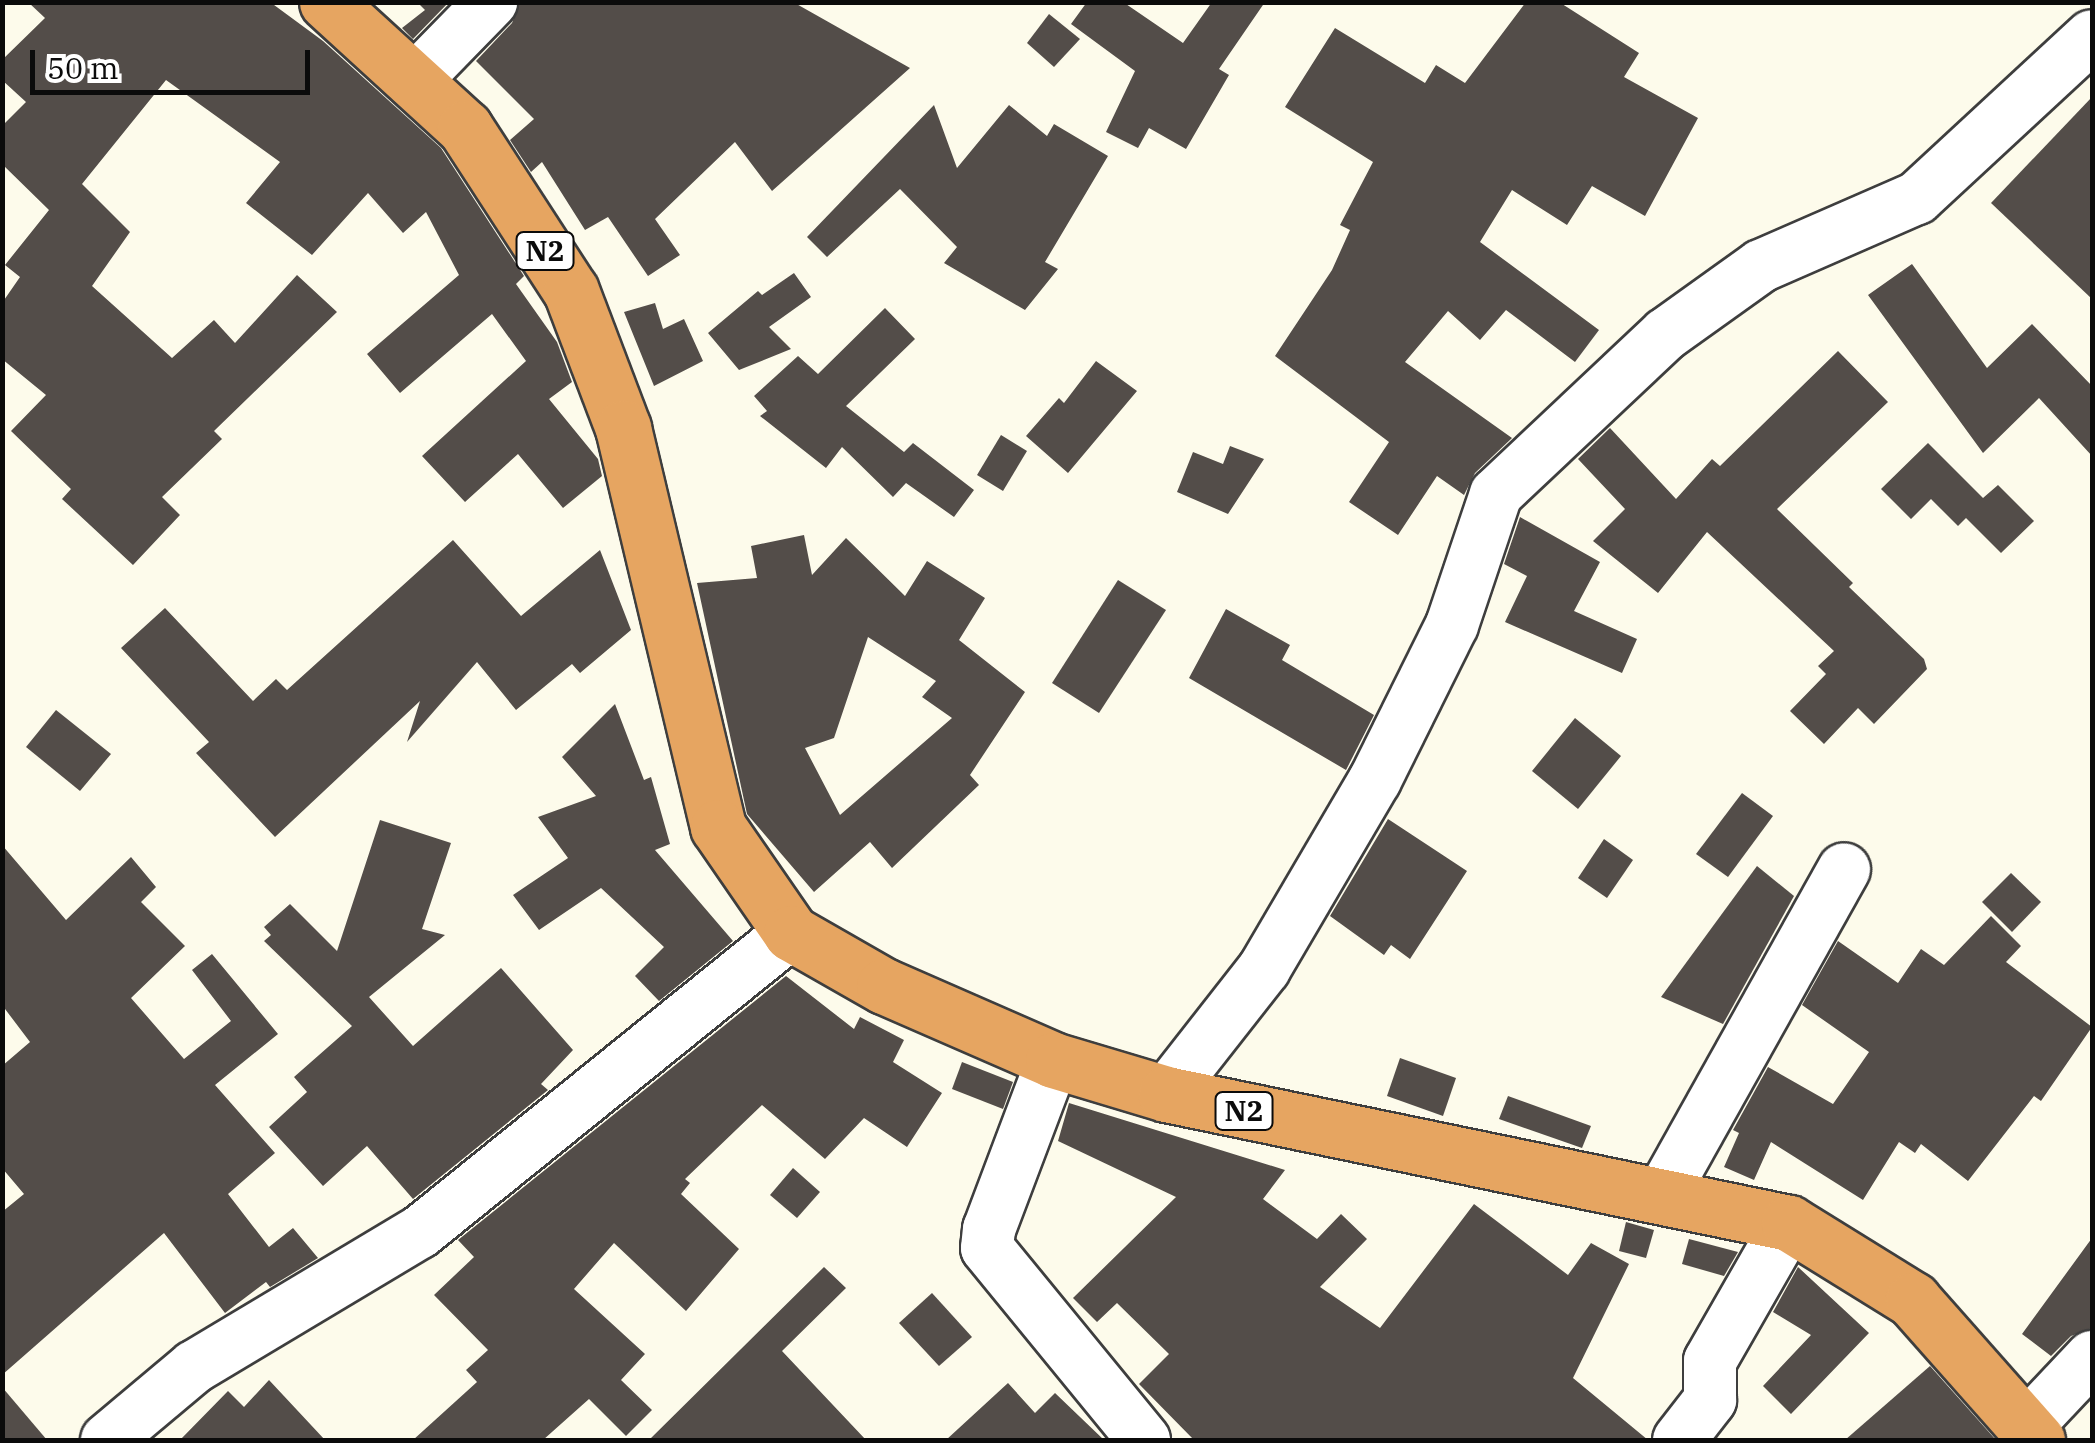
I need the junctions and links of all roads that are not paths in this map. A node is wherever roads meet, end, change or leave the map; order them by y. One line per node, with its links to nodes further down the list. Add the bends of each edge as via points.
1 (328, 2): 4 (highway, N2)
2 (490, 2): 4 (street)
3 (2092, 36): 8 (street, via 1917,198 1761,266 1666,334 1496,494 1452,625 1375,780 1264,969)
4 (413, 82): 6 (highway, N2, via 465,128 571,291 623,428 718,826)
5 (1844, 868): 9 (street)
6 (792, 932): 7 (highway, N2, via 884,986); 13 (street, via 420,1232 194,1367)
7 (1053, 1060): 8 (highway, N2); 14 (street, via 989,1229 988,1248)
8 (1166, 1094): 9 (highway, N2)
9 (1662, 1195): 10 (highway, N2)
10 (1789, 1223): 12 (highway, N2, via 1913,1300); 15 (street, via 1710,1361 1710,1400)
11 (2092, 1356): 12 (street)
12 (2032, 1433)
13 (107, 1440)
14 (1144, 1440)
15 (1680, 1440)

